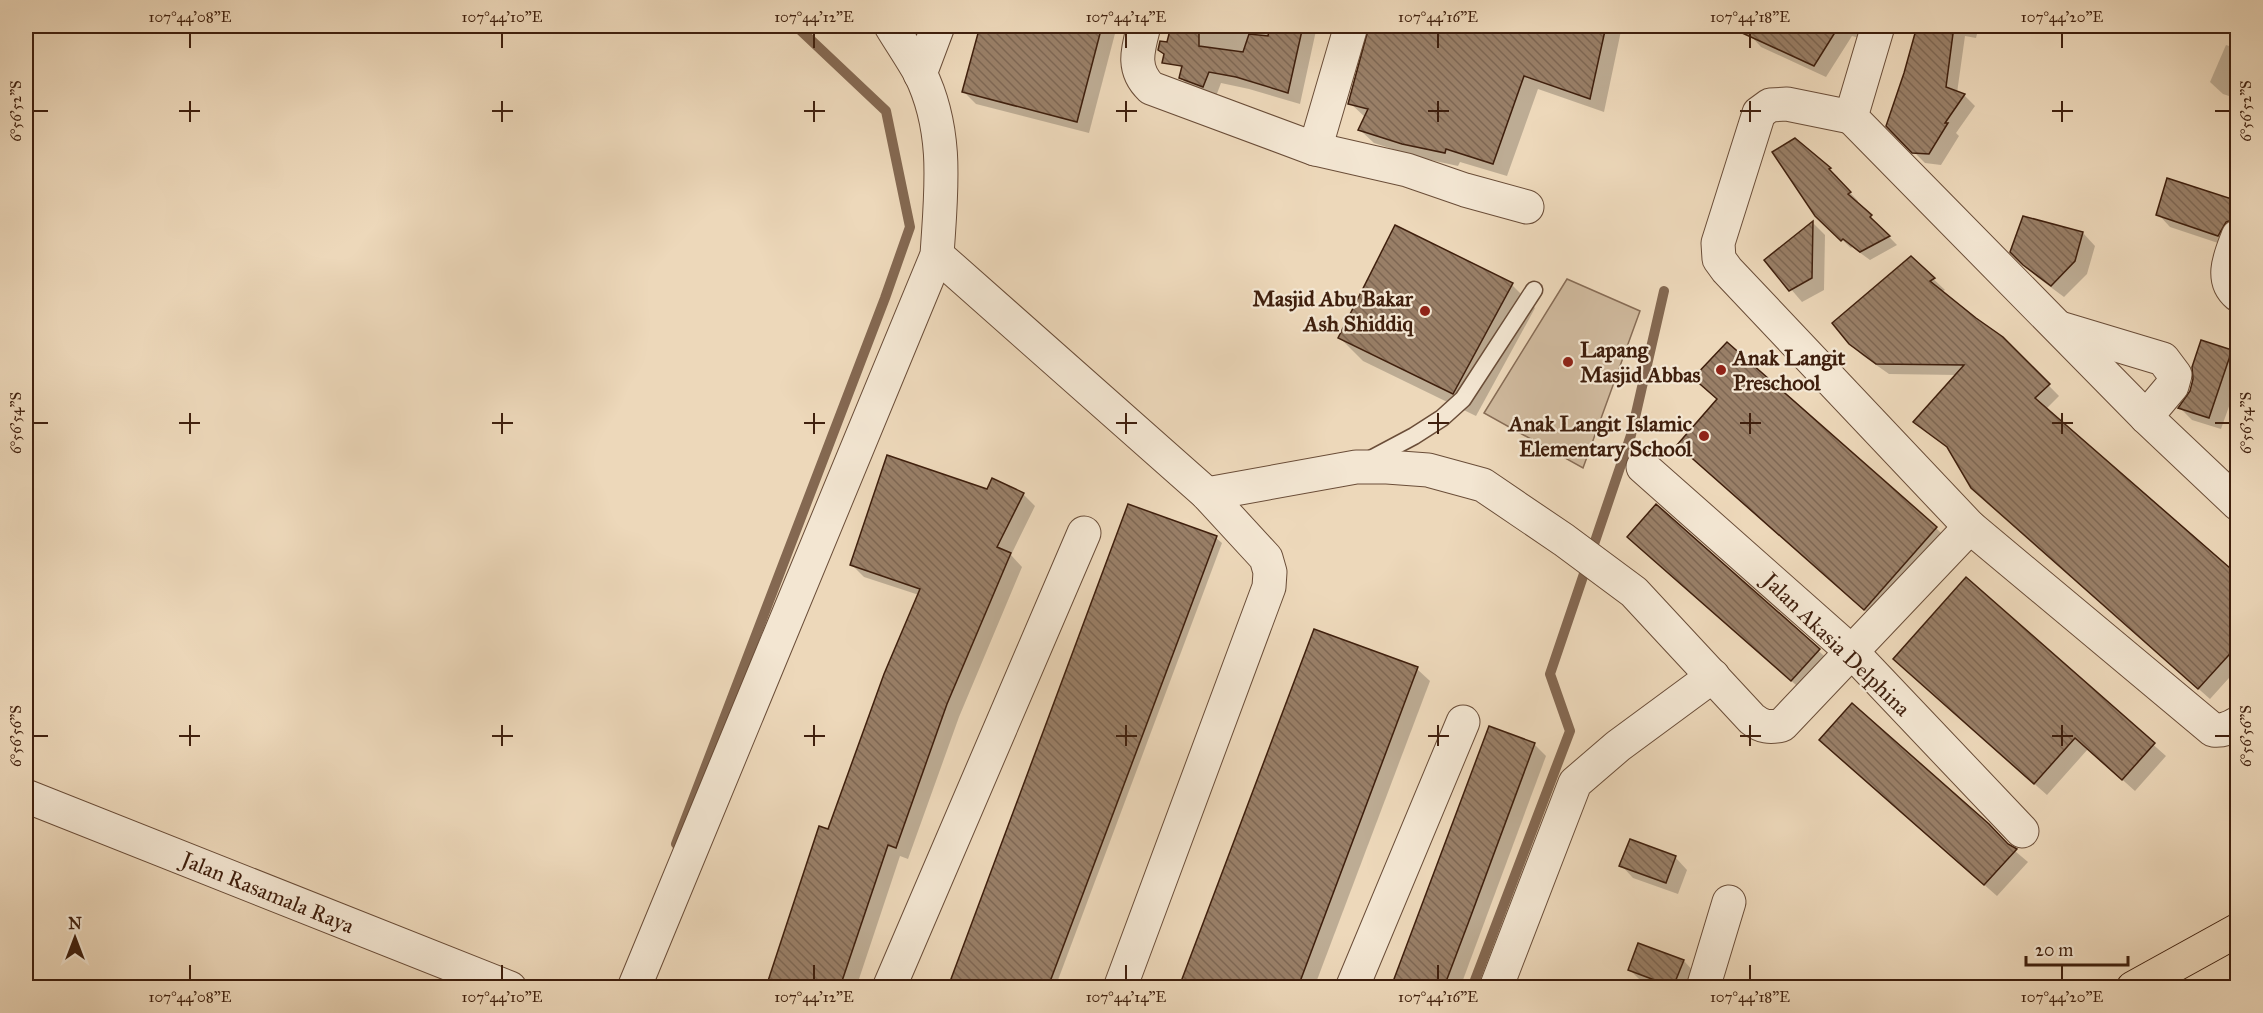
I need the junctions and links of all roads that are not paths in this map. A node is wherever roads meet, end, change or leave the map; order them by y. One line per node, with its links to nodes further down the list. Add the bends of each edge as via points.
1 (891, 26): 6 (street)
2 (938, 26): 6 (street)
3 (1144, 26): 8 (street, via 1137,65 1143,81 1151,88)
4 (1352, 26): 8 (street)
5 (1878, 26): 7 (street)
6 (920, 74): 11 (street, via 940,132 942,180)
7 (1851, 117): 14 (street); 20 (street, via 1787,104 1770,105 1759,113 1718,243 1719,259)
8 (1315, 150): 9 (street, via 1407,170)
9 (1527, 207)
10 (2238, 236): 13 (street, via 2227,279)
11 (937, 255): 18 (street); 31 (street)
12 (1534, 290): 16 (lane, via 1463,399 1414,436)
13 (2238, 295)
14 (2058, 328): 15 (street); 15 (street, via 2163,359 2170,366 2175,375 2172,386)
15 (2146, 417): 19 (street)
16 (1356, 466): 18 (street); 23 (street, via 1428,471 1483,484 1634,592)
17 (1643, 466): 22 (street, Jalan Akasia Delphina)
18 (1207, 494): 33 (street, via 1266,558 1269,587)
19 (2238, 504)
20 (1970, 527): 22 (street); 25 (street, via 2213,730)
21 (1084, 533): 32 (street)
22 (1852, 652): 23 (street, via 1782,725 1774,727 1752,719); 27 (street, Jalan Akasia Delphina)
23 (1713, 676): 35 (street, via 1575,783)
24 (1462, 722): 34 (street)
25 (2238, 723)
26 (26, 796): 30 (street, Jalan Rasamala Raya)
27 (2022, 831)
28 (1729, 902): 36 (street)
29 (2238, 930): 37 (highway)
30 (510, 987)
31 (634, 987)
32 (889, 987)
33 (1120, 987)
34 (1352, 987)
35 (1496, 987)
36 (1703, 987)
37 (2133, 987)

